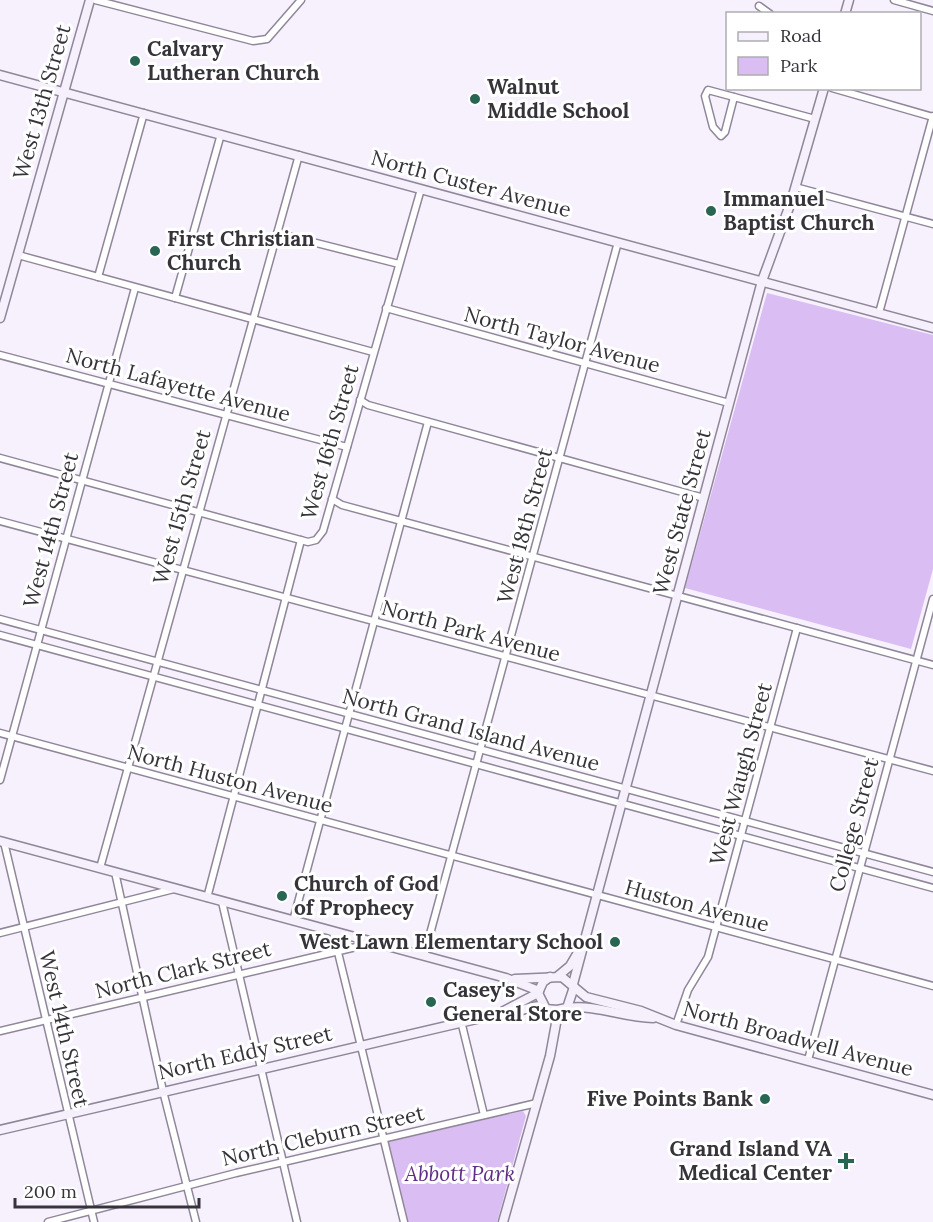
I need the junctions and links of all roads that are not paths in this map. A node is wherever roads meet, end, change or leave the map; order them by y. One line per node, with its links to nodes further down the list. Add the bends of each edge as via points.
1 (90, 0): 11 (street, West 13th Street)
2 (95, 0): 3 (street, via 253,41 267,39)
3 (301, 0)
4 (894, 0): 6 (street)
5 (759, 6): 7 (street)
6 (933, 10)
7 (767, 12)
8 (0, 75): 11 (street, North Custer Avenue)
9 (823, 90): 15 (street, West State Street)
10 (839, 90): 14 (street)
11 (64, 92): 13 (street, North Custer Avenue); 24 (street, West 13th Street)
12 (734, 97): 12 (street, via 708,90 705,96 721,136); 15 (street)
13 (144, 113): 16 (street, North Custer Avenue); 26 (street)
14 (933, 117): 20 (street)
15 (815, 119): 18 (street, West State Street)
16 (221, 134): 17 (street, North Custer Avenue); 29 (street)
17 (299, 155): 19 (street, North Custer Avenue); 22 (street, West 15th Street)
18 (795, 188): 20 (street); 27 (street, West State Street)
19 (421, 189): 23 (street, North Custer Avenue); 25 (street, West 16th Street)
20 (905, 217): 21 (street); 31 (street)
21 (933, 224)
22 (277, 233): 25 (street); 33 (street, West 15th Street)
23 (618, 242): 27 (street, North Custer Avenue); 37 (street, West 18th Street)
24 (18, 255): 26 (street); 32 (street, West 13th Street)
25 (399, 264): 30 (street, West 16th Street)
26 (98, 278): 28 (street)
27 (762, 281): 31 (street, North Custer Avenue); 40 (street, West State Street)
28 (135, 288): 29 (street); 38 (street, West 14th Street)
29 (175, 298): 33 (street)
30 (386, 308): 35 (street, West 16th Street); 37 (street, North Taylor Avenue)
31 (879, 313): 34 (street, North Custer Avenue)
32 (0, 318)
33 (252, 319): 35 (street); 41 (street, West 15th Street)
34 (933, 328)
35 (373, 352): 39 (street, West 16th Street)
36 (0, 355): 38 (street, North Lafayette Avenue)
37 (586, 363): 40 (street, North Taylor Avenue); 45 (street, West 18th Street)
38 (108, 384): 41 (street, North Lafayette Avenue); 46 (street, West 14th Street)
39 (360, 400): 42 (street); 43 (street, West 16th Street)
40 (729, 403): 47 (street, West State Street)
41 (225, 415): 43 (street, North Lafayette Avenue); 49 (street, West 15th Street)
42 (428, 422): 45 (street); 51 (street)
43 (346, 447): 48 (street, West 16th Street)
44 (0, 458): 46 (street)
45 (560, 459): 47 (street); 54 (street, West 18th Street)
46 (81, 479): 49 (street); 52 (street, West 14th Street)
47 (704, 498): 56 (street, West State Street)
48 (332, 499): 51 (street); 53 (street, West 16th Street, via 323,531 316,540)
49 (198, 512): 53 (street); 55 (street, West 15th Street)
50 (0, 520): 52 (street, North Park Avenue)
51 (402, 521): 54 (street); 60 (street)
52 (65, 538): 55 (street, North Park Avenue); 62 (street, West 14th Street)
53 (302, 540): 57 (street, West 16th Street)
54 (533, 557): 56 (street); 65 (street, West 18th Street)
55 (182, 570): 57 (street, North Park Avenue); 67 (street, West 15th Street)
56 (678, 595): 61 (street); 71 (street, West State Street)
57 (286, 598): 60 (street, North Park Avenue); 70 (street, West 16th Street)
58 (933, 599): 66 (street, College Street)
59 (0, 619): 62 (street, North Grand Island Avenue)
60 (375, 622): 65 (street, North Park Avenue); 73 (street)
61 (797, 628): 66 (street); 74 (street, West Waugh Street)
62 (41, 630): 64 (street, West 14th Street); 67 (street, North Grand Island Avenue)
63 (0, 635): 64 (street, North Grand Island Avenue)
64 (37, 645): 69 (street, North Grand Island Avenue); 77 (street, West 14th Street)
65 (506, 658): 71 (street, North Park Avenue); 78 (street, West 18th Street)
66 (916, 661): 68 (street); 79 (street, College Street)
67 (156, 662): 69 (street, West 15th Street); 70 (street, North Grand Island Avenue)
68 (933, 665)
69 (152, 677): 72 (street, North Grand Island Avenue); 81 (street, West 15th Street)
70 (261, 691): 72 (street, West 16th Street); 73 (street, North Grand Island Avenue)
71 (651, 697): 74 (street, North Park Avenue); 84 (street, West State Street)
72 (257, 705): 75 (street, North Grand Island Avenue); 85 (street, West 16th Street)
73 (349, 715): 75 (street); 78 (street, North Grand Island Avenue)
74 (770, 728): 79 (street, North Park Avenue); 88 (street, West Waugh Street)
75 (345, 729): 80 (street, North Grand Island Avenue); 87 (street)
76 (0, 733): 77 (street, North Huston Avenue)
77 (12, 736): 81 (street, North Huston Avenue); 83 (street, West 14th Street)
78 (481, 750): 80 (street, West 18th Street); 84 (street, North Grand Island Avenue)
79 (889, 760): 82 (street, North Park Avenue); 91 (street, College Street)
80 (477, 764): 86 (street, North Grand Island Avenue); 92 (street, West 18th Street)
81 (127, 768): 85 (street, North Huston Avenue); 93 (street, West 15th Street)
82 (933, 771)
83 (0, 780)
84 (626, 789): 86 (street, West State Street); 88 (street, North Grand Island Avenue)
85 (233, 797): 87 (street, North Huston Avenue); 100 (street, West 16th Street)
86 (622, 804): 89 (street, North Grand Island Avenue); 99 (street, West State Street)
87 (320, 821): 92 (street, North Huston Avenue); 103 (street)
88 (745, 822): 89 (street, West Waugh Street); 91 (street, North Grand Island Avenue)
89 (741, 837): 94 (street, North Grand Island Avenue); 105 (street, West Waugh Street)
90 (2, 842): 93 (street); 104 (street, West 14th Street)
91 (864, 854): 94 (street, College Street); 96 (street, North Grand Island Avenue)
92 (452, 857): 99 (street, Huston Avenue); 111 (street, West 18th Street)
93 (100, 868): 95 (street)
94 (860, 868): 97 (street, North Grand Island Avenue); 112 (street, College Street)
95 (115, 872): 98 (street); 102 (street)
96 (933, 872)
97 (933, 888)
98 (176, 889): 100 (street); 102 (street)
99 (596, 896): 105 (street, Huston Avenue); 109 (street, West State Street)
100 (207, 898): 101 (street)
101 (222, 902): 103 (street); 113 (street)
102 (122, 903): 104 (street); 119 (street)
103 (293, 921): 106 (street)
104 (24, 927): 107 (street); 124 (street, West 14th Street)
105 (717, 928): 112 (street, Huston Avenue); 126 (street, West Waugh Street, via 706,963 685,996)
106 (333, 932): 108 (street); 110 (street)
107 (0, 933)
108 (374, 942): 110 (street, North Clark Street); 111 (street)
109 (582, 946): 114 (street, West State Street, via 570,966); 116 (street, West State Street)
110 (338, 951): 113 (street, North Clark Street); 129 (street)
111 (424, 956): 115 (street)
112 (835, 960): 117 (street, Huston Avenue); 130 (street, College Street)
113 (240, 972): 119 (street, North Clark Street); 131 (street)
114 (554, 976): 115 (street); 116 (street, North Broadwell Avenue); 118 (street, West State Street)
115 (506, 978): 118 (street)
116 (574, 985): 121 (street, West State Street); 123 (street, North Broadwell Avenue, via 586,997)
117 (933, 986)
118 (538, 992): 120 (street); 122 (street, North Eddy Street)
119 (143, 997): 124 (street, North Clark Street); 132 (street)
120 (545, 1007): 121 (street, North Broadwell Avenue); 122 (street, North Eddy Street); 128 (street)
121 (565, 1009): 123 (street, North Broadwell Avenue, via 589,1006); 128 (street)
122 (498, 1014): 125 (street, North Eddy Street)
123 (654, 1018): 126 (street, North Broadwell Avenue)
124 (45, 1021): 127 (street, North Clark Street); 135 (street, West 14th Street)
125 (461, 1021): 129 (street, North Eddy Street); 136 (street)
126 (676, 1025): 130 (street, North Broadwell Avenue)
127 (0, 1031)
128 (554, 1032): 134 (street)
129 (360, 1045): 131 (street, North Eddy Street); 138 (street)
130 (808, 1060): 133 (street, North Broadwell Avenue)
131 (261, 1068): 132 (street, North Eddy Street); 139 (street)
132 (164, 1091): 135 (street, North Eddy Street); 140 (street)
133 (933, 1095)
134 (537, 1103): 136 (street, North Cleburn Street); 147 (street)
135 (67, 1114): 137 (street, North Eddy Street); 141 (street, West 14th Street)
136 (484, 1115): 138 (street, North Cleburn Street)
137 (0, 1130)
138 (383, 1139): 139 (street, North Cleburn Street); 146 (street)
139 (282, 1162): 140 (street, North Cleburn Street); 145 (street)
140 (187, 1185): 141 (street, North Cleburn Street); 144 (street)
141 (91, 1211): 142 (street, North Cleburn Street); 143 (street, West 14th Street)
142 (48, 1222)
143 (94, 1222)
144 (196, 1222)
145 (297, 1222)
146 (404, 1222)
147 (503, 1222)

